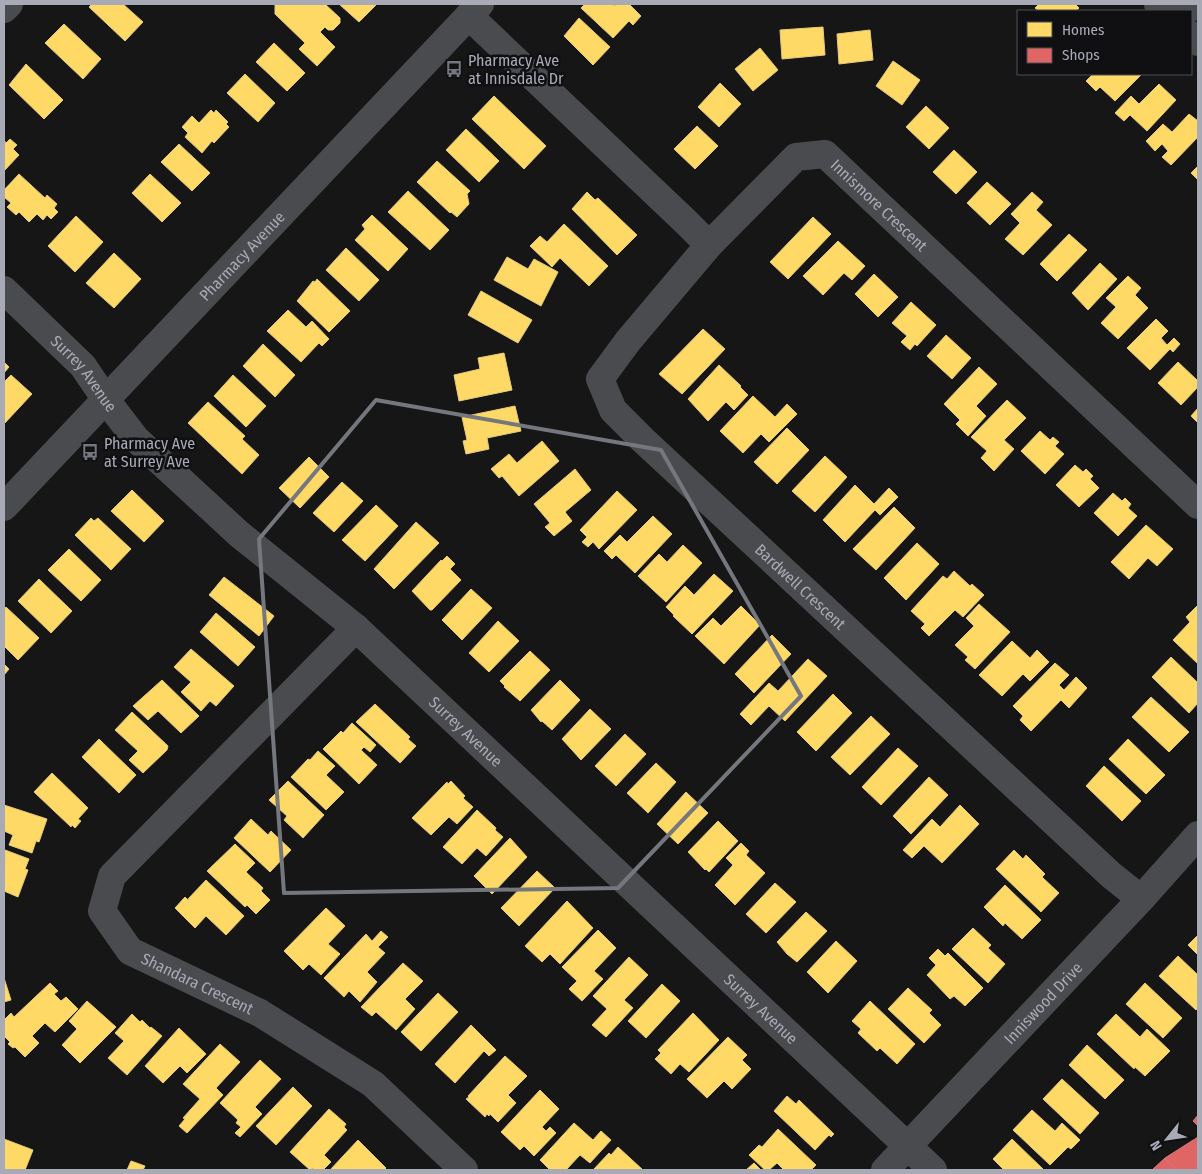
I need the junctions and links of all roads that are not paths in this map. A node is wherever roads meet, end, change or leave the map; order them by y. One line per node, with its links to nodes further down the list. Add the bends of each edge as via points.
1 (8, 4): 2 (street)
2 (4, 9)
3 (475, 10): 4 (street); 6 (street, Pharmacy Avenue)
4 (708, 246): 7 (street, Innismore Crescent, via 796,157 825,154); 11 (street, Bardwell Crescent, via 600,379 613,410 1096,862)
5 (4, 290): 6 (street, Surrey Avenue, via 83,366)
6 (106, 400): 8 (street, Pharmacy Avenue); 9 (street, Surrey Avenue, via 136,439 239,534)
7 (1198, 505)
8 (4, 507)
9 (356, 628): 12 (street, Surrey Avenue); 13 (street, Shandara Crescent, via 112,876 102,911 130,951 260,1013 373,1084)
10 (1198, 835): 11 (street, Inniswood Drive)
11 (1141, 899): 12 (street, Inniswood Drive)
12 (908, 1146): 14 (street, Inniswood Drive); 15 (street, Surrey Avenue)
13 (464, 1170)
14 (885, 1170)
15 (933, 1170)

